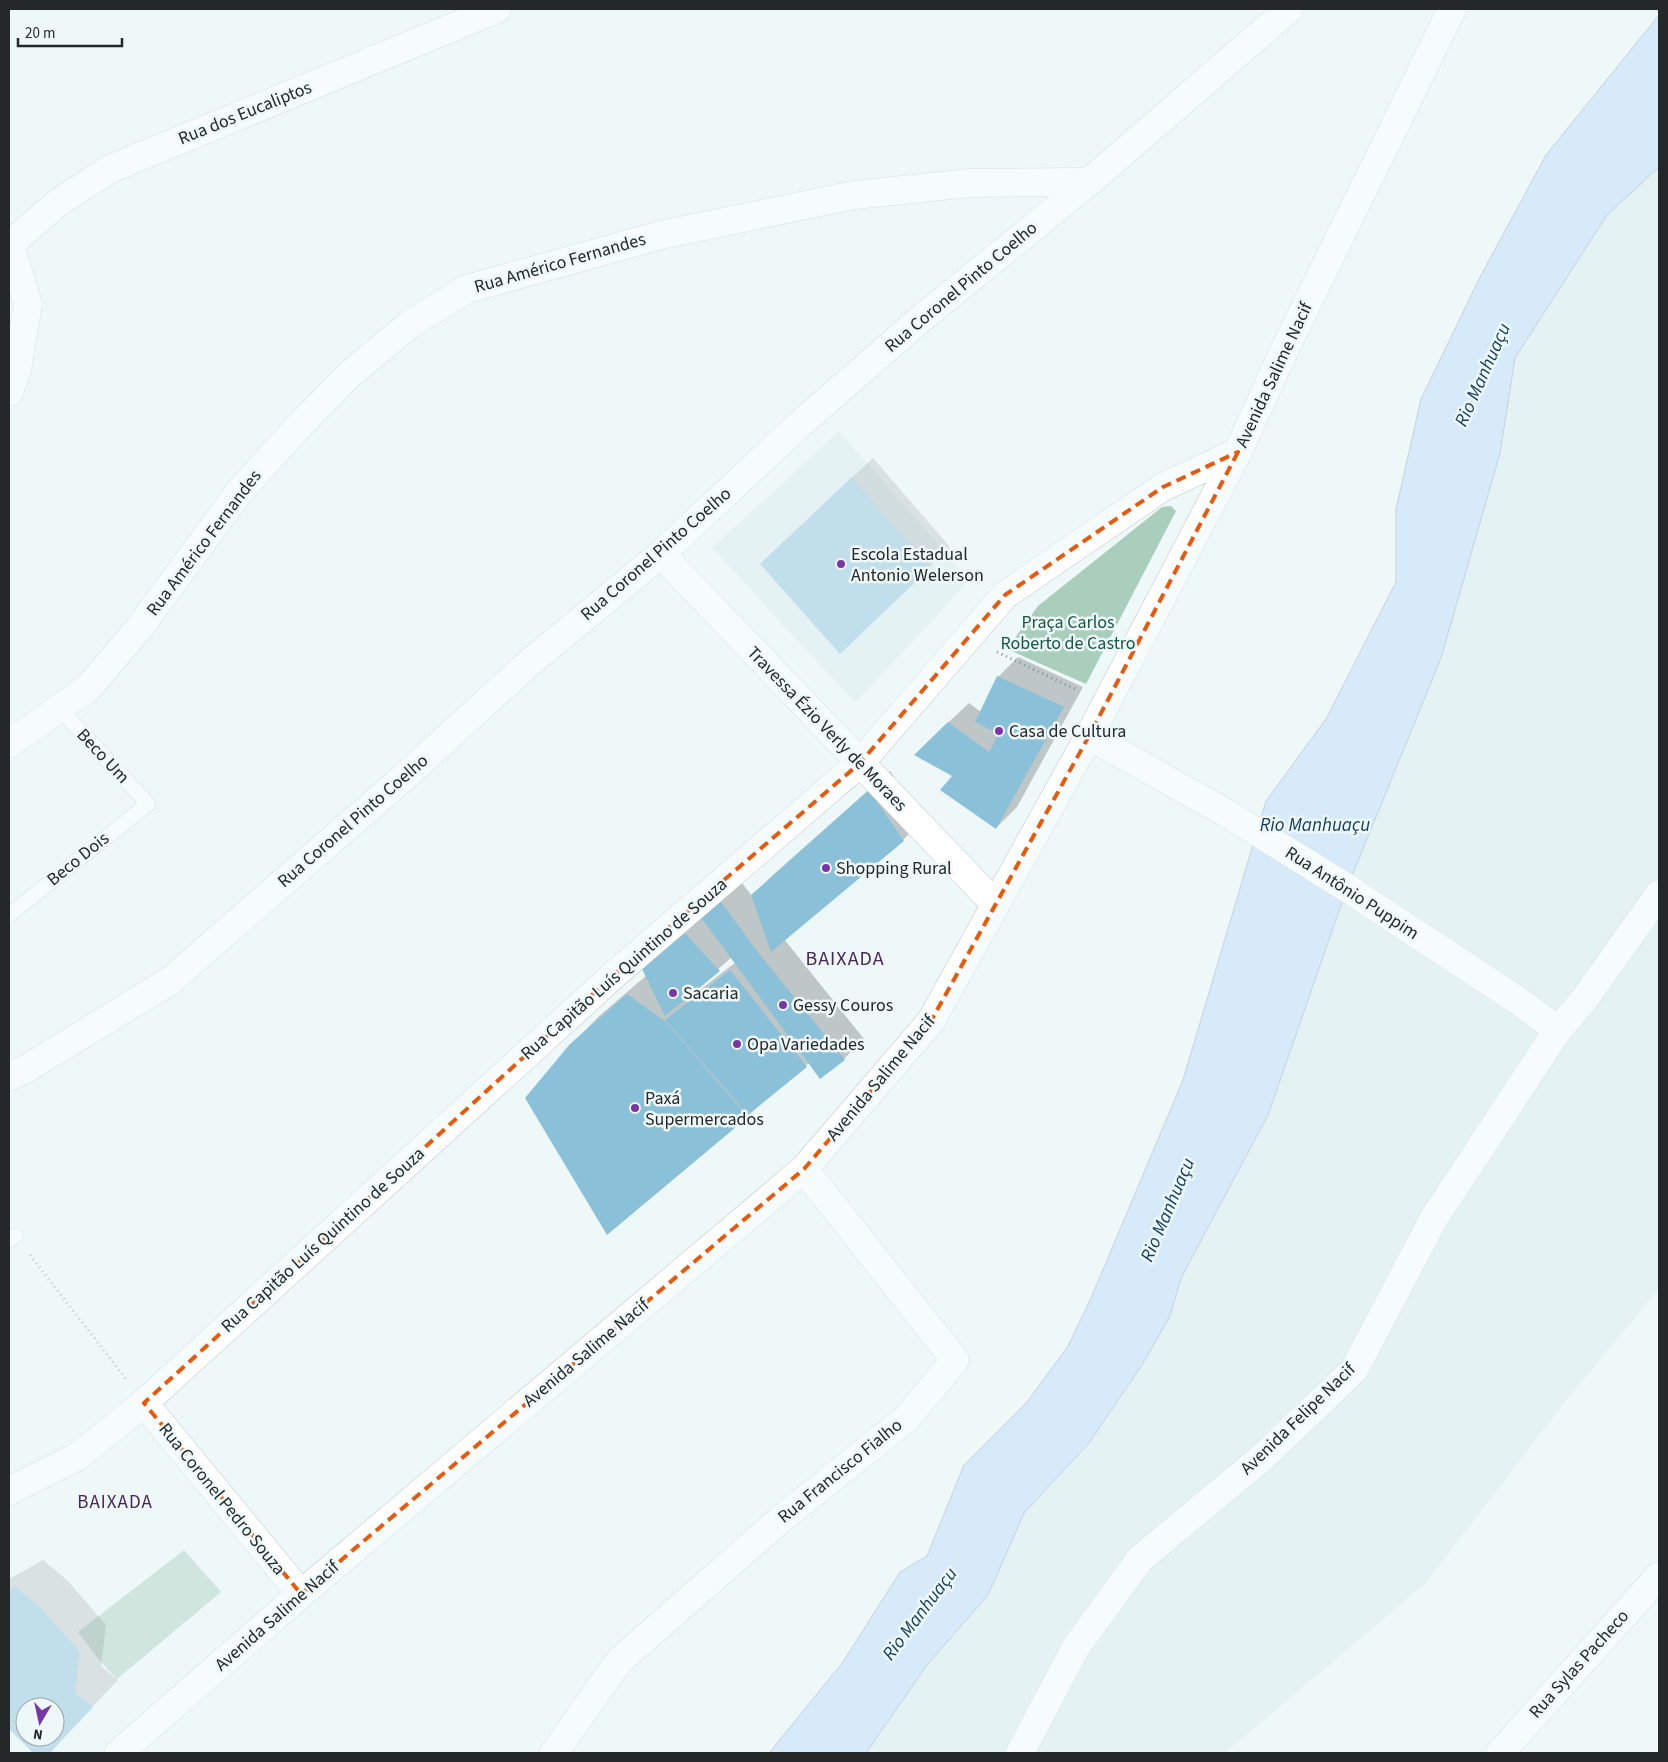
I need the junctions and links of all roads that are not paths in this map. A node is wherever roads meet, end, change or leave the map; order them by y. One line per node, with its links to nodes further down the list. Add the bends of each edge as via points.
1 (497, 9): 5 (street, Rua dos Eucaliptos, via 110,169 59,202)
2 (1289, 9): 4 (street, Rua Coronel Pinto Coelho)
3 (1452, 9): 7 (street, Avenida Salime Nacif)
4 (1089, 182): 8 (street, Rua Coronel Pinto Coelho, via 923,317 800,424); 9 (street, Rua Américo Fernandes, via 970,183 854,195 661,235 467,289 410,324 350,374 300,425 238,492 140,627 88,688)
5 (9, 244): 6 (street, via 28,304 17,370)
6 (9, 392)
7 (1238, 452): 10 (street, Avenida Salime Nacif); 12 (street, Rua Capitão Luís Quintino de Souza, via 1163,487 1005,595)
8 (661, 554): 12 (street, Travessa Ézio Verly de Moraes); 18 (street, Rua Coronel Pinto Coelho, via 528,664 170,981)
9 (59, 708): 11 (street, Rua Américo Fernandes); 13 (lane, Beco Um)
10 (1089, 736): 15 (street, Avenida Salime Nacif); 17 (street, Rua Antônio Puppim, via 1228,814 1361,897)
11 (9, 744)
12 (860, 763): 15 (street, Travessa Ézio Verly de Moraes); 20 (street, Rua Capitão Luís Quintino de Souza, via 614,974)
13 (148, 804): 16 (lane, Beco Dois)
14 (1659, 894): 17 (street, Avenida Felipe Nacif, via 1583,1001)
15 (995, 904): 19 (street, Avenida Salime Nacif, via 932,1021)
16 (9, 915)
17 (1558, 1030): 26 (street, Avenida Felipe Nacif, via 1434,1218 1354,1370 1265,1455 1140,1559 1076,1647)
18 (9, 1077)
19 (804, 1169): 23 (street, Avenida Salime Nacif); 25 (street, Rua Francisco Fialho, via 955,1360 907,1418 781,1519 619,1661)
20 (144, 1403): 21 (street, Rua Capitão Luís Quintino de Souza, via 77,1457); 23 (street, Rua Coronel Pedro Souza)
21 (9, 1491)
22 (1659, 1576): 27 (street, Rua Sylas Pacheco)
23 (300, 1594): 24 (street, Avenida Salime Nacif)
24 (119, 1753)
25 (554, 1753)
26 (1020, 1753)
27 (1500, 1753)

